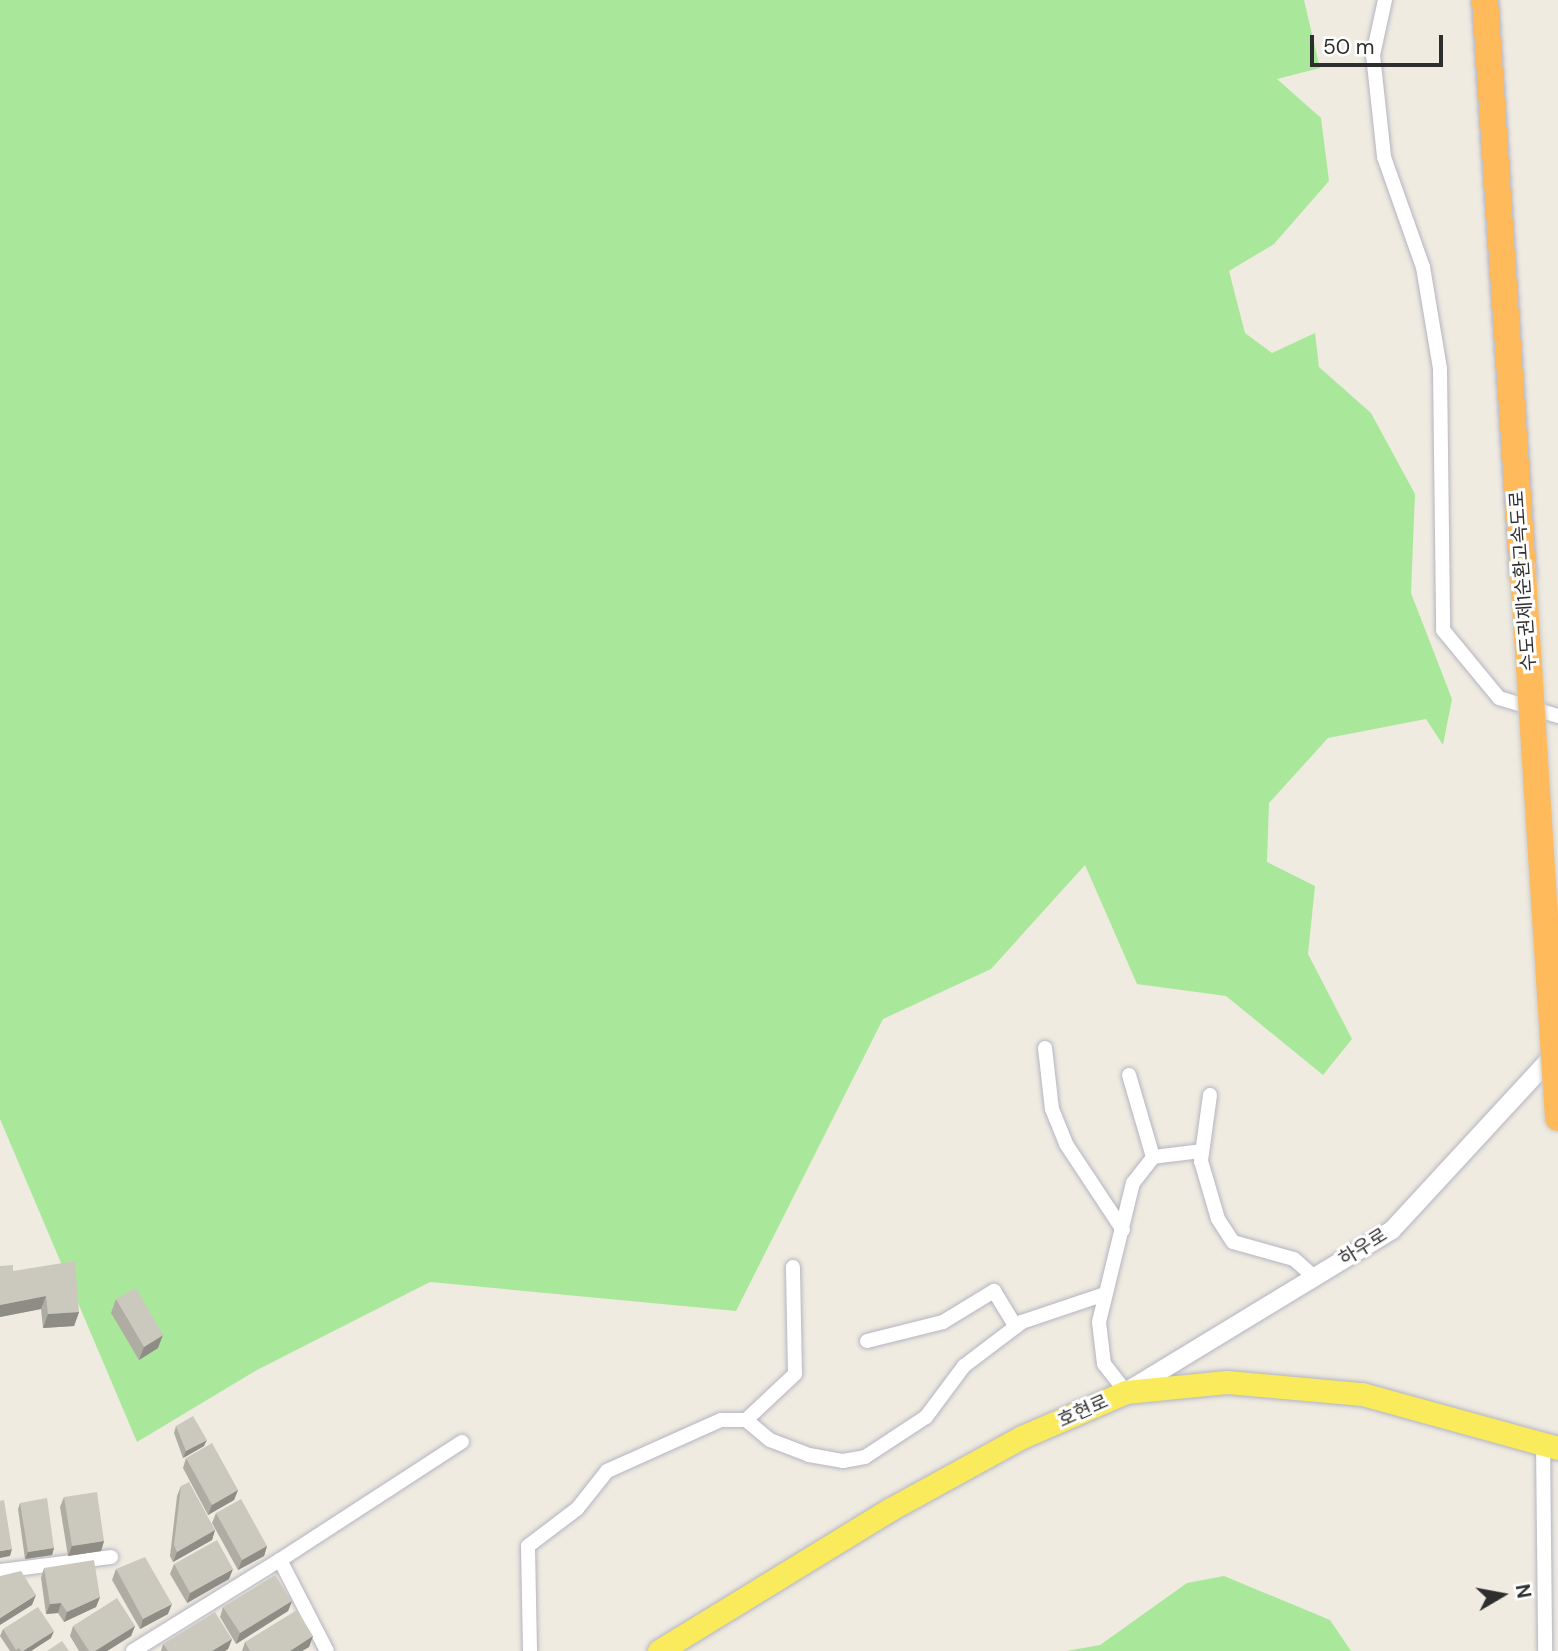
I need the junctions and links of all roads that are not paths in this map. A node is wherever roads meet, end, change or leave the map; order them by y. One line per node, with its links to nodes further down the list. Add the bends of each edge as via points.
1 (1385, 0): 3 (street, via 1373,55 1384,157 1423,267 1440,369 1443,630 1499,698)
2 (1483, 0): 8 (highway, 수도권제1순환고속도로, bridge)
3 (1558, 716)
4 (1045, 1048): 11 (street, via 1052,1109 1066,1144)
5 (1558, 1050): 13 (street, 하우로, via 1392,1230)
6 (1129, 1075): 10 (street)
7 (1210, 1095): 9 (street)
8 (1558, 1118)
9 (1202, 1151): 10 (street); 13 (street, via 1209,1192 1233,1242 1294,1259)
10 (1153, 1157): 11 (street, via 1133,1183)
11 (1124, 1230): 14 (street)
12 (793, 1267): 18 (street, via 795,1374)
13 (1314, 1277): 17 (street, 하우로)
14 (1105, 1294): 15 (street, via 1062,1304); 17 (street, via 1099,1322 1104,1364)
15 (1016, 1328): 16 (street, via 994,1290 943,1322); 18 (street, via 964,1366 926,1418 865,1457 809,1455 770,1440)
16 (867, 1341)
17 (1126, 1392): 20 (main road, 호현로, via 1227,1382 1362,1394); 27 (main road, 호현로, via 1022,1437 889,1510)
18 (746, 1420): 26 (street, via 720,1420 607,1471 577,1509 528,1545)
19 (462, 1442): 22 (street)
20 (1550, 1446): 28 (street)
21 (111, 1557): 23 (street)
22 (280, 1560): 24 (street); 25 (street)
23 (0, 1571)
24 (133, 1651)
25 (327, 1651)
26 (530, 1651)
27 (659, 1651)
28 (1545, 1651)

